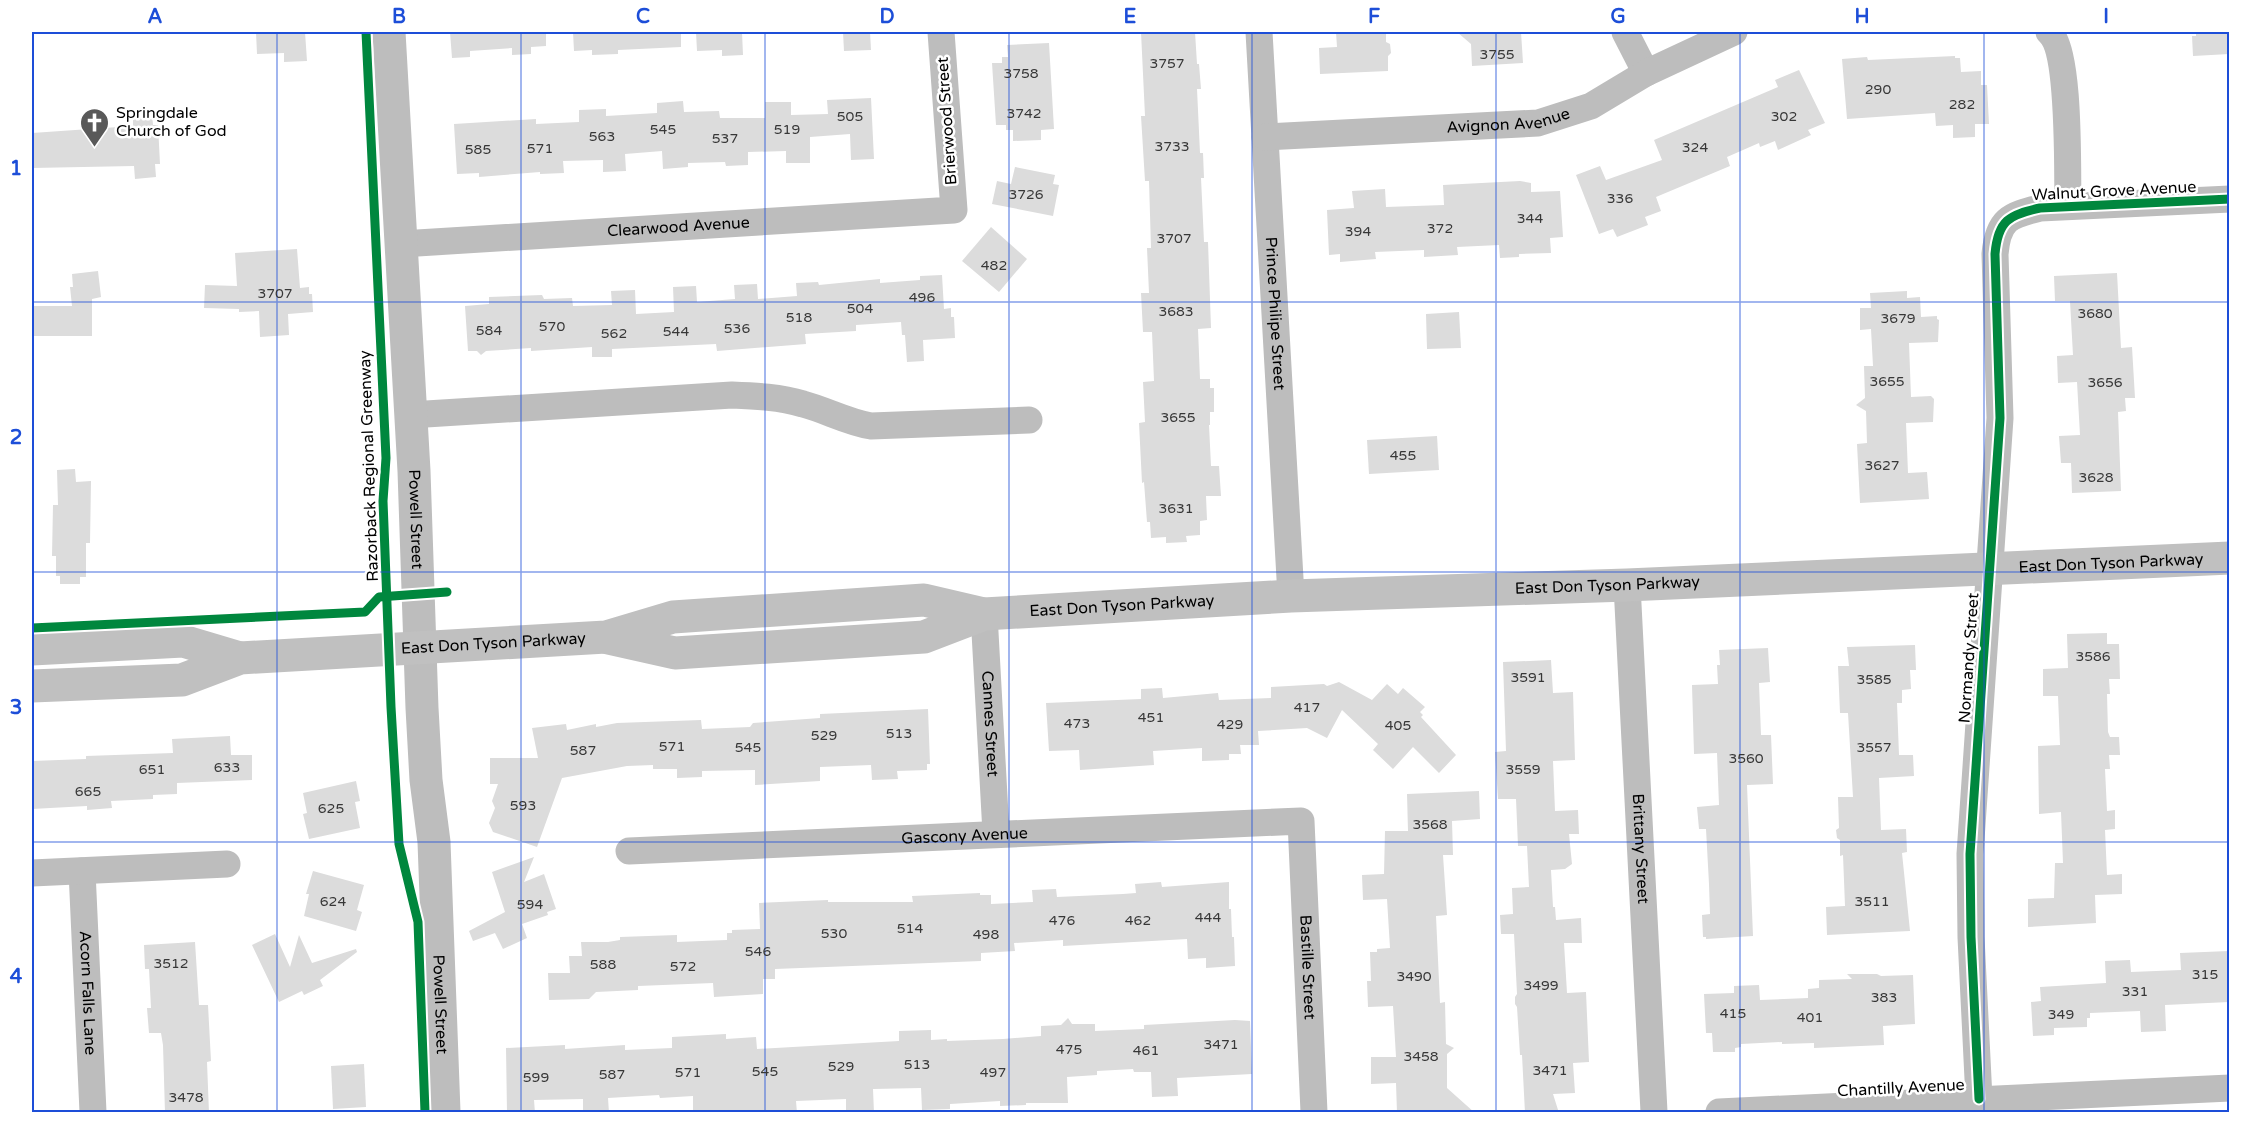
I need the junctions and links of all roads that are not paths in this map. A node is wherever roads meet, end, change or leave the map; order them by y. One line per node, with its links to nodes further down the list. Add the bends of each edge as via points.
1 (389, 32): 13 (street, Powell Street)
2 (941, 32): 11 (street, Brierwood Street)
3 (1259, 32): 8 (street, Prince Philipe Street)
4 (1625, 32): 7 (street)
5 (1734, 32): 7 (street, Avignon Avenue)
6 (2052, 34): 10 (street, via 2064,76)
7 (1646, 73): 8 (street, Avignon Avenue, via 1591,106 1538,123)
8 (1265, 137): 19 (street, Prince Philipe Street)
9 (2229, 199): 10 (street, Walnut Grove Avenue)
10 (2068, 207): 12 (street, Walnut Grove Avenue, via 2018,213)
11 (954, 210): 13 (street, Clearwood Avenue)
12 (2004, 222): 17 (street, Normandy Street, via 1996,236 1995,254 2000,418)
13 (401, 244): 14 (street, Powell Street)
14 (410, 415): 15 (street, via 732,395 802,404 871,426); 22 (street, Powell Street)
15 (1029, 420)
16 (2229, 558): 17 (main road, East Don Tyson Parkway)
17 (1990, 570): 18 (main road, East Don Tyson Parkway); 32 (street, Normandy Street, via 1970,854)
18 (1627, 585): 19 (main road, East Don Tyson Parkway); 36 (street, Brittany Street)
19 (1291, 596): 20 (main road, East Don Tyson Parkway)
20 (984, 614): 22 (main road, East Don Tyson Parkway, via 924,600 673,617 606,638); 26 (street, Cannes Street)
21 (32, 649): 23 (main road, East Don Tyson Parkway, via 183,641)
22 (420, 649): 23 (main road, East Don Tyson Parkway); 34 (street, Powell Street, via 426,780 434,842)
23 (240, 658): 24 (main road, East Don Tyson Parkway, via 182,680)
24 (32, 686)
25 (1301, 820): 26 (street, Gascony Avenue); 35 (street, Bastille Street)
26 (996, 833): 27 (street, Gascony Avenue)
27 (629, 851)
28 (227, 864): 29 (street)
29 (82, 871): 30 (street); 33 (street, Acorn Falls Lane)
30 (32, 873)
31 (2229, 1088): 32 (street, Chantilly Avenue)
32 (1979, 1099): 37 (street, Chantilly Avenue)
33 (93, 1113)
34 (444, 1113)
35 (1314, 1113)
36 (1654, 1113)
37 (1719, 1113)

